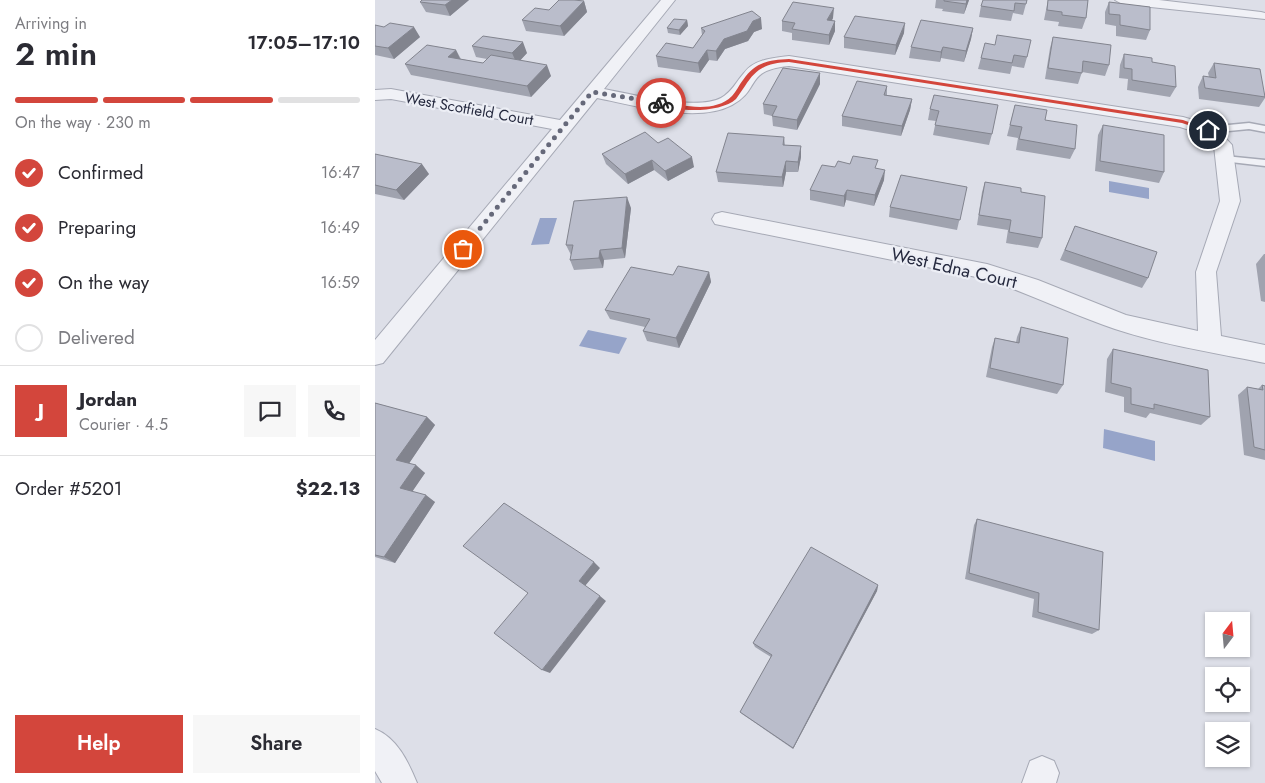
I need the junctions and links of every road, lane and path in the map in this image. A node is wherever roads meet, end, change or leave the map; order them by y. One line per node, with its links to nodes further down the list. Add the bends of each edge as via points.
1 (668, 0): 4 (street)
2 (1122, 0): 3 (street)
3 (1261, 16)
4 (592, 92): 6 (street); 7 (street, via 709,108 734,98 759,66 773,61 789,61 1183,122)
5 (375, 95): 6 (street, West Scotfield Court, via 391,94)
6 (564, 126): 14 (street)
7 (1208, 130): 8 (lane, via 1249,126); 9 (street, via 1223,145)
8 (1265, 130)
9 (1225, 159): 10 (lane); 12 (street, via 1230,201 1206,272)
10 (1265, 163)
11 (721, 219): 12 (street, West Edna Court, via 987,272 1121,322)
12 (1210, 343): 13 (street, West Edna Court)
13 (1265, 354)
14 (375, 356)
15 (375, 745): 16 (street)
16 (400, 783)

